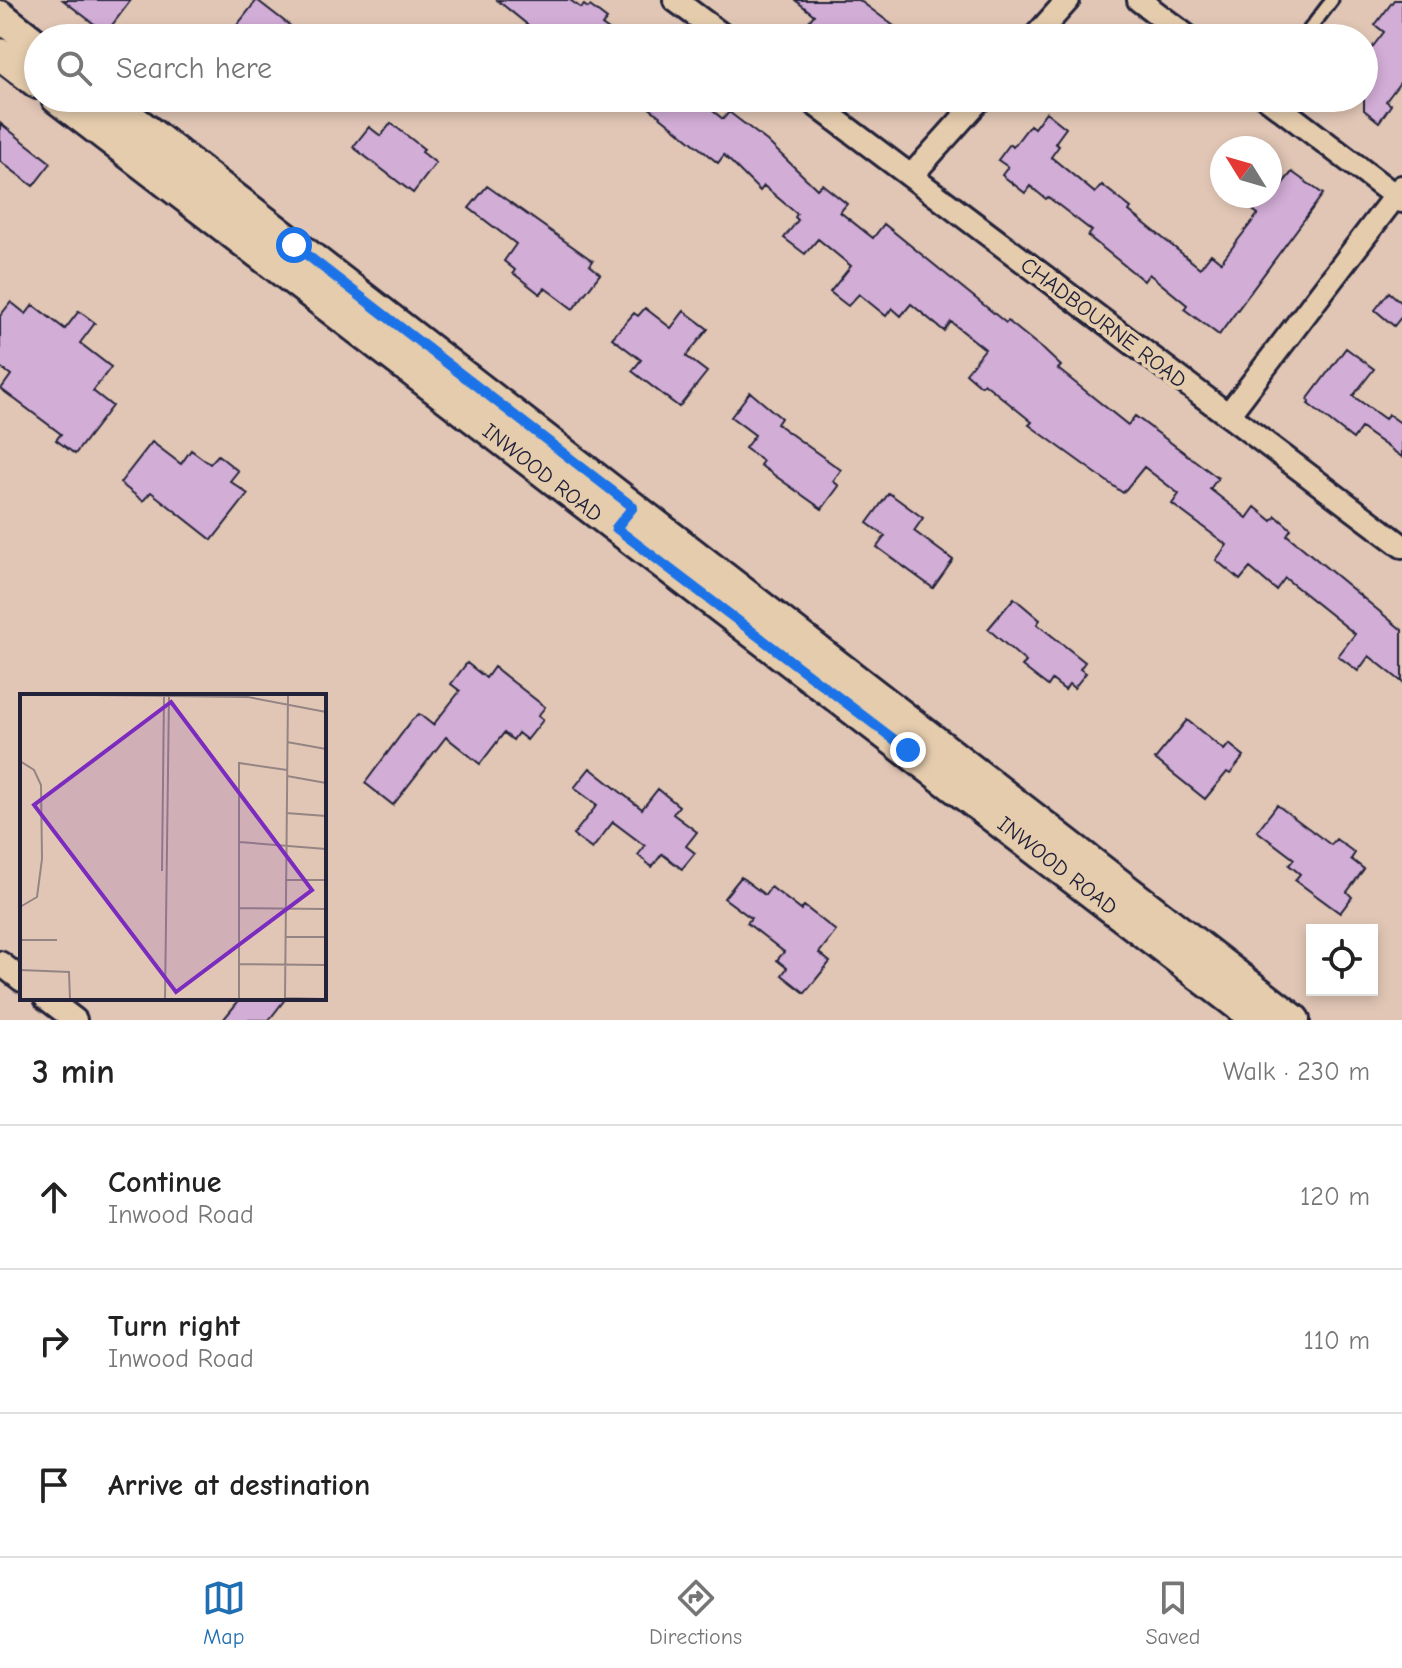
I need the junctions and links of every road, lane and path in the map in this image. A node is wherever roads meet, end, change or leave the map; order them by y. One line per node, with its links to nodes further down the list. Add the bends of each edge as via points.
1 (675, 0): 6 (street)
2 (1068, 0): 7 (street)
3 (1139, 0): 8 (street)
4 (1332, 0): 9 (lane)
5 (0, 16): 10 (main road)
6 (707, 24)
7 (1047, 24)
8 (1171, 24)
9 (1314, 24)
10 (24, 35)
11 (0, 54): 12 (main road)
12 (24, 72)
13 (77, 112): 20 (main road, INWOOD ROAD)
14 (121, 112): 20 (main road, INWOOD ROAD)
15 (826, 112): 18 (street, CHADBOURNE ROAD)
16 (968, 112): 18 (street)
17 (1286, 112): 19 (street)
18 (911, 176): 21 (street, CHADBOURNE ROAD)
19 (1400, 194): 21 (street)
20 (286, 256): 23 (main road, INWOOD ROAD)
21 (1228, 415): 22 (street, CHADBOURNE ROAD)
22 (1402, 546)
23 (1041, 838): 28 (main road, INWOOD ROAD); 29 (main road, INWOOD ROAD)
24 (0, 963): 25 (street)
25 (20, 978)
26 (49, 1000): 27 (street)
27 (75, 1020)
28 (1258, 1020)
29 (1294, 1020)

